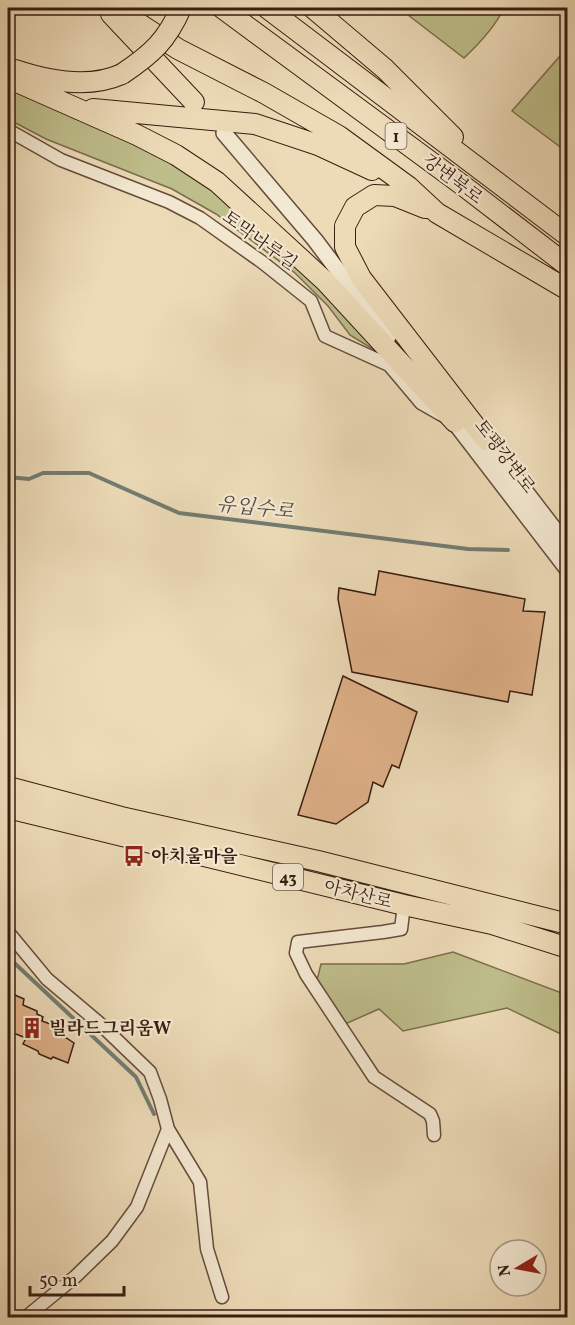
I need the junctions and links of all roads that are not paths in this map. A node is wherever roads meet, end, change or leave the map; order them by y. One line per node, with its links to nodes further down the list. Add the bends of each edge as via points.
1 (105, 8): 9 (main road)
2 (115, 8): 13 (main road, via 178,49 339,136)
3 (182, 8): 7 (main road, bridge, via 157,46 122,74 91,81 49,81)
4 (222, 8): 17 (main road, 강변북로 / 1)
5 (267, 8): 14 (main road, 강변북로 / 1)
6 (313, 8): 14 (main road, via 385,69)
7 (8, 66)
8 (8, 78): 10 (main road)
9 (194, 102)
10 (78, 108): 13 (main road, via 255,124 318,145); 19 (main road, via 176,155 217,182 326,282)
11 (8, 130): 19 (street, 토막나루길, via 61,160 200,218 311,301 325,336 389,365 421,403)
12 (224, 133): 19 (street, 토평강변로, via 315,240)
13 (409, 187): 15 (main road)
14 (508, 191): 16 (main road, 강변북로 / 1)
15 (437, 213): 18 (main road); 20 (main road, via 395,196 374,195 355,207 345,226 345,247 361,279)
16 (567, 236)
17 (567, 266)
18 (567, 290)
19 (454, 423): 20 (street); 22 (street, 토평강변로)
20 (486, 440): 21 (street, 토평강변로)
21 (567, 547)
22 (567, 570)
23 (8, 787): 26 (main road, 아차산로 / 43)
24 (8, 808): 25 (main road, 아차산로 / 43)
25 (404, 905): 28 (main road, 아차산로 / 43, via 492,924); 30 (street, via 401,929 298,942 296,953 306,975 374,1077 430,1114)
26 (567, 924)
27 (8, 932): 29 (street, via 46,979 150,1072)
28 (567, 948)
29 (168, 1129): 31 (street, via 200,1182 207,1249); 32 (street, via 136,1208 112,1241)
30 (434, 1135)
31 (222, 1297)
32 (25, 1317)

